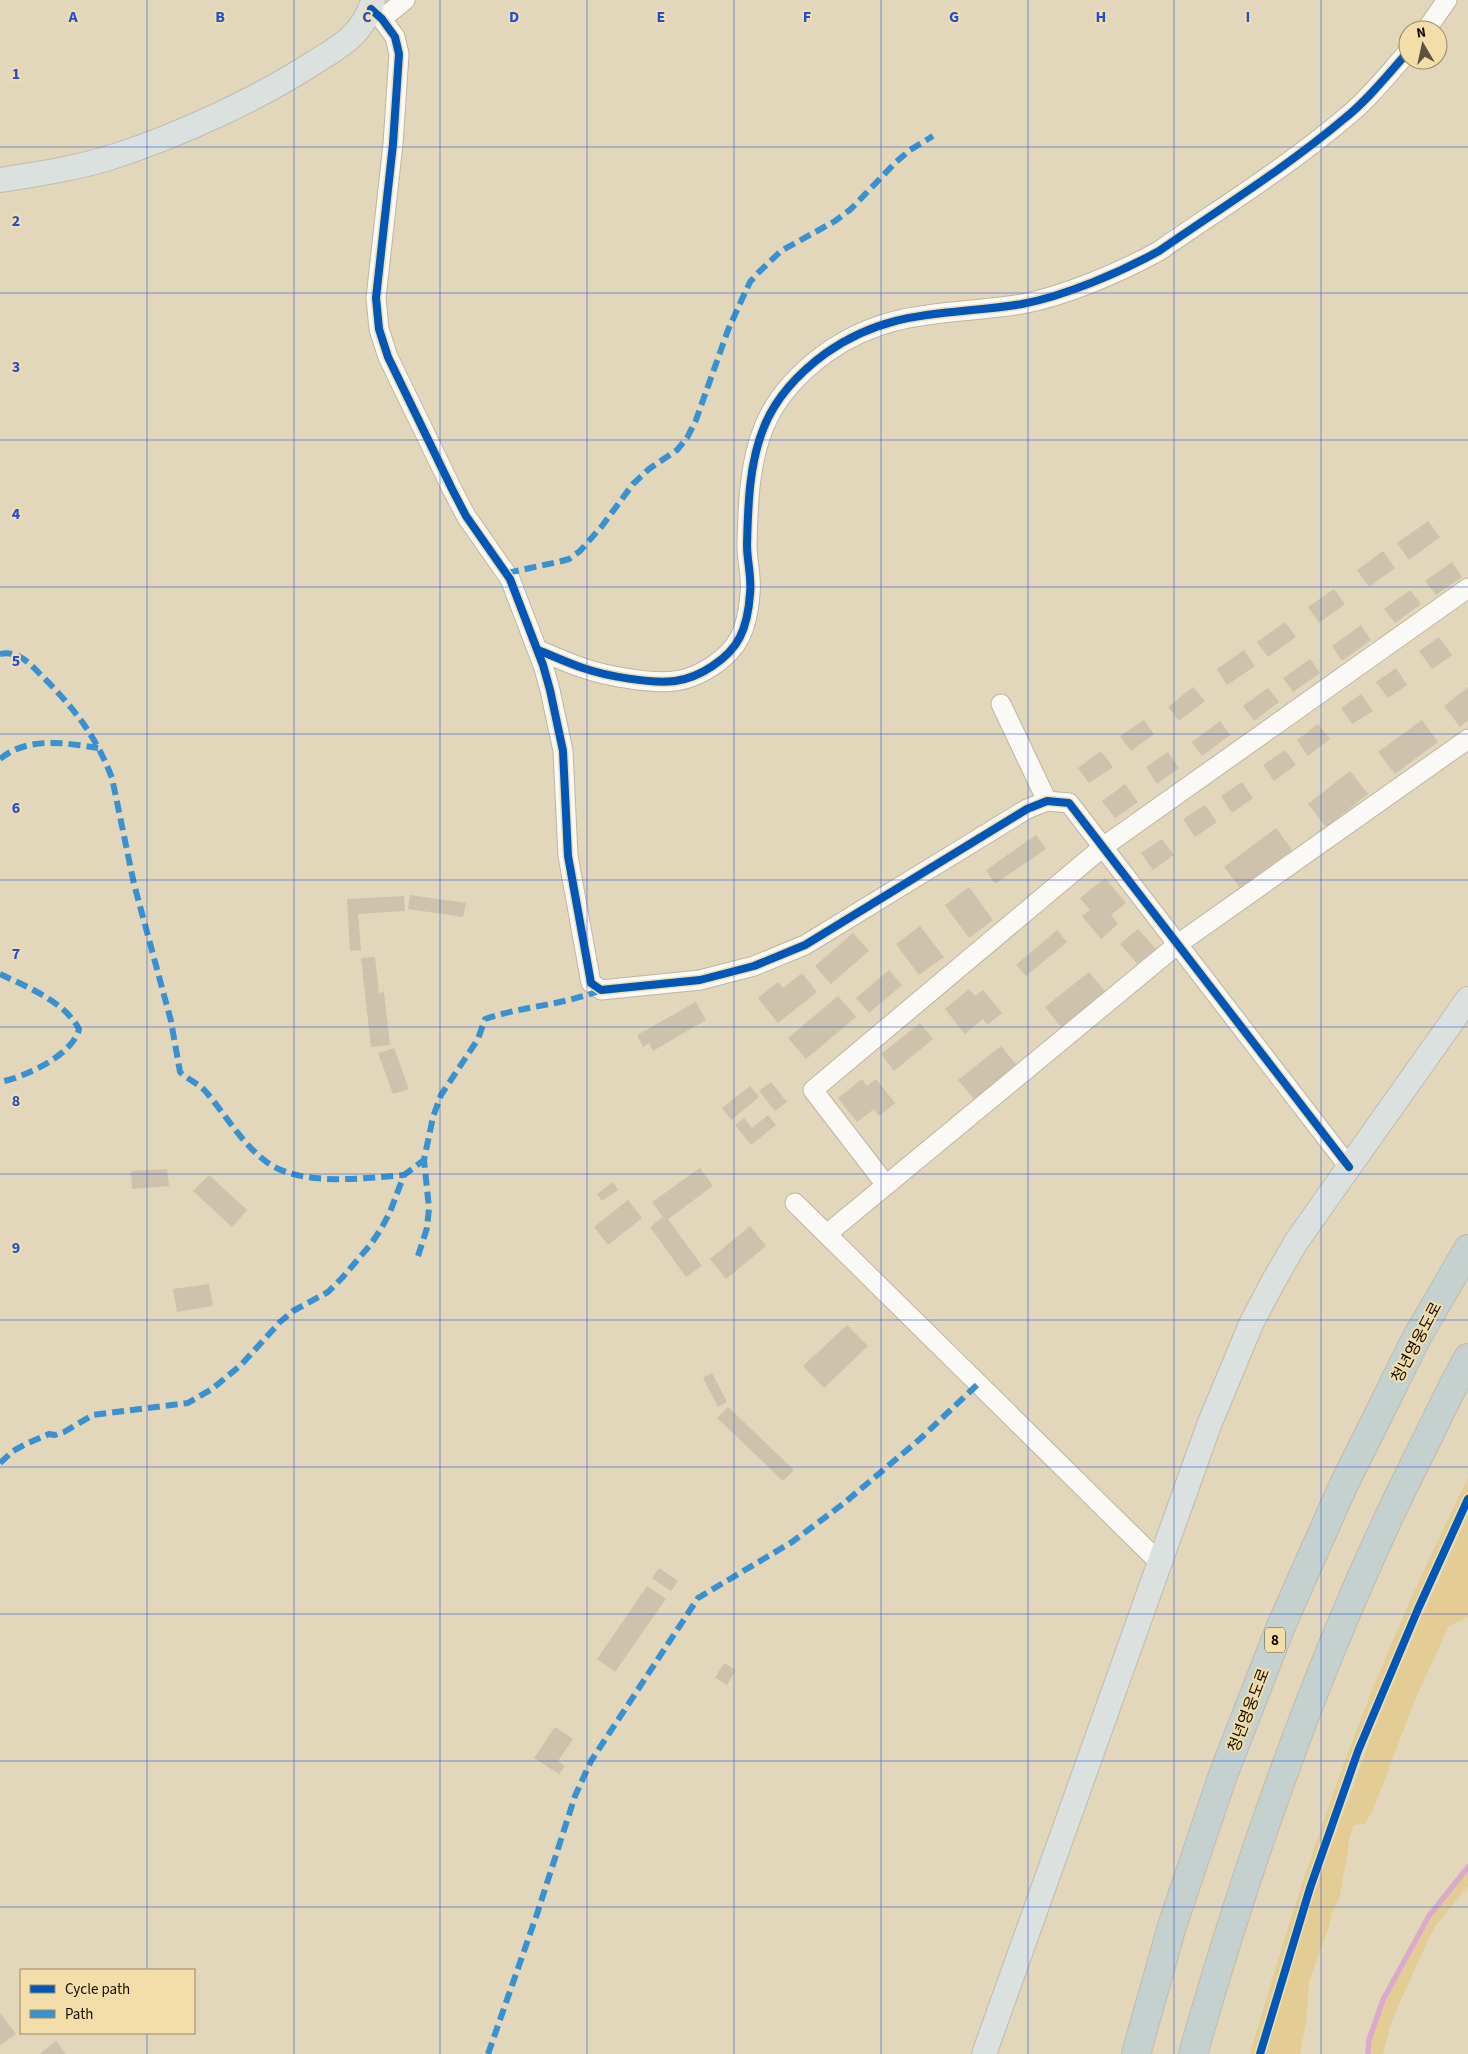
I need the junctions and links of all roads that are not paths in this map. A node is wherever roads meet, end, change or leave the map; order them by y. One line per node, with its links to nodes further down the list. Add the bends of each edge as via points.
1 (405, 0): 3 (street)
2 (1448, 0): 4 (street)
3 (375, 9): 6 (main road, via 335,49 300,72 201,122 114,157); 8 (street, via 395,37 399,54 376,298 379,329 388,356 452,490 510,579)
4 (1433, 20)
5 (1398, 63): 9 (street, via 1346,118 1291,160 1139,262 1023,304 893,320 847,338 824,355 783,394 770,412 760,438 750,493 747,546 750,592 739,639 712,666 694,676 675,681 632,679)
6 (0, 180)
7 (1468, 588): 14 (street)
8 (538, 650): 9 (street); 10 (street)
9 (583, 668): 10 (street, via 562,675)
10 (550, 690): 13 (street, via 563,751 567,848 578,914 591,983 601,990 700,980 754,966 805,945)
11 (1001, 704): 13 (street)
12 (1468, 739): 15 (street)
13 (1047, 801): 14 (street, via 1069,803)
14 (1102, 846): 15 (street); 18 (street, via 813,1090)
15 (1178, 944): 17 (street); 18 (street)
16 (1468, 999): 17 (main road)
17 (1349, 1167): 23 (main road, via 1296,1242 1251,1324 1209,1426)
18 (886, 1185): 20 (street)
19 (795, 1203): 20 (street)
20 (827, 1234): 23 (street)
21 (1468, 1249): 25 (highway, 청년영웅도로 / 8, via 1417,1337 1348,1475 1280,1626 1172,1926)
22 (1468, 1358): 26 (highway, via 1394,1507 1331,1647 1274,1793 1225,1942)
23 (1161, 1564): 24 (main road)
24 (984, 2054)
25 (1136, 2054)
26 (1193, 2054)

